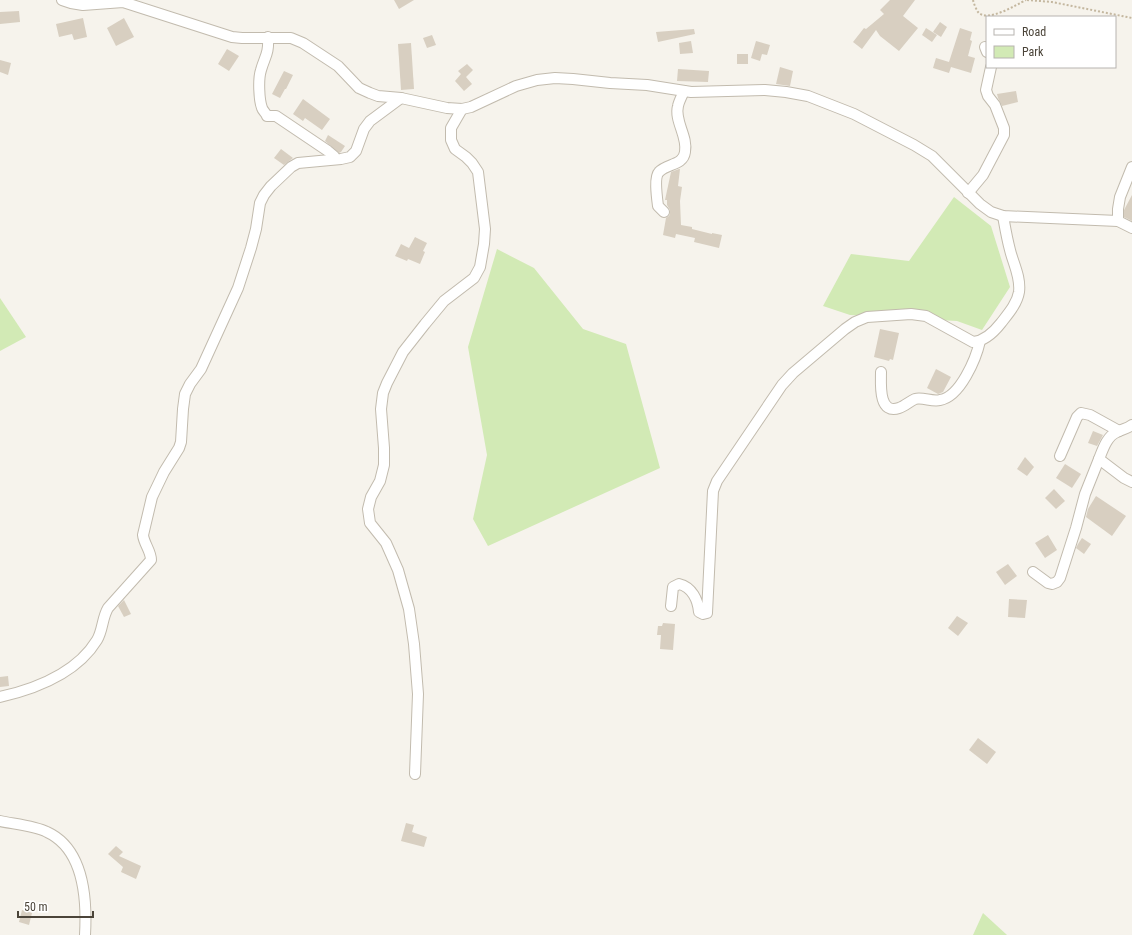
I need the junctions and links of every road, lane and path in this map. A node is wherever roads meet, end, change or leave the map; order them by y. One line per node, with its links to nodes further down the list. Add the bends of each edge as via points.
1 (62, 0): 5 (street, via 83,5 123,2 232,37)
2 (973, 0): 3 (path, via 978,12 984,16 991,16)
3 (1026, 0): 4 (path, via 1052,2)
4 (1132, 18)
5 (268, 38): 8 (street, via 291,38 303,43 338,66 359,88 378,96); 10 (street, via 267,55 260,72 259,92 262,107 267,116 276,116 328,151)
6 (991, 68): 12 (street, via 986,90 995,105 1004,128 1004,135 983,175)
7 (684, 92): 9 (street, via 648,85 555,78 516,86); 12 (street, via 765,90 814,99 854,114 914,145 932,156); 13 (street, via 677,113 685,152 679,162 659,171 657,176 658,206)
8 (401, 98): 9 (street); 10 (street, via 370,121 356,151 350,156)
9 (462, 109): 27 (street, via 450,134 455,149 472,163 478,172 485,229 480,267 474,278 444,301 424,324 403,352 387,383 381,409 384,465 368,510 370,523 386,543 398,570 409,609 418,694)
10 (335, 160): 26 (street, via 298,163 291,167 271,186 260,203 256,229 238,288 201,369 185,394 181,442 152,497 143,535 151,560 108,608 96,640 78,661 65,672 46,682)
11 (1132, 167): 15 (street, via 1120,197)
12 (968, 193): 14 (street, via 991,212)
13 (664, 212)
14 (1003, 216): 15 (street); 17 (street, via 1018,274 1019,292 1015,304 1002,322)
15 (1118, 221): 16 (street)
16 (1132, 228)
17 (980, 341): 18 (street, via 965,378 945,399 919,398 898,409 887,407 883,403); 25 (street, via 973,342 926,316 911,314 867,317 855,322 826,344 782,385 717,481 711,502 707,613 700,612 691,592 679,584 673,587)
18 (881, 372)
19 (1132, 425): 20 (street)
20 (1119, 431): 21 (street, via 1090,415 1081,413); 22 (street, via 1110,437)
21 (1060, 456)
22 (1099, 458): 23 (street); 24 (street, via 1085,494 1060,578 1052,584)
23 (1132, 482)
24 (1033, 572)
25 (671, 606)
26 (0, 697)
27 (415, 774)
28 (0, 821): 29 (street, via 47,832 63,843 82,877 86,910)
29 (85, 935)

